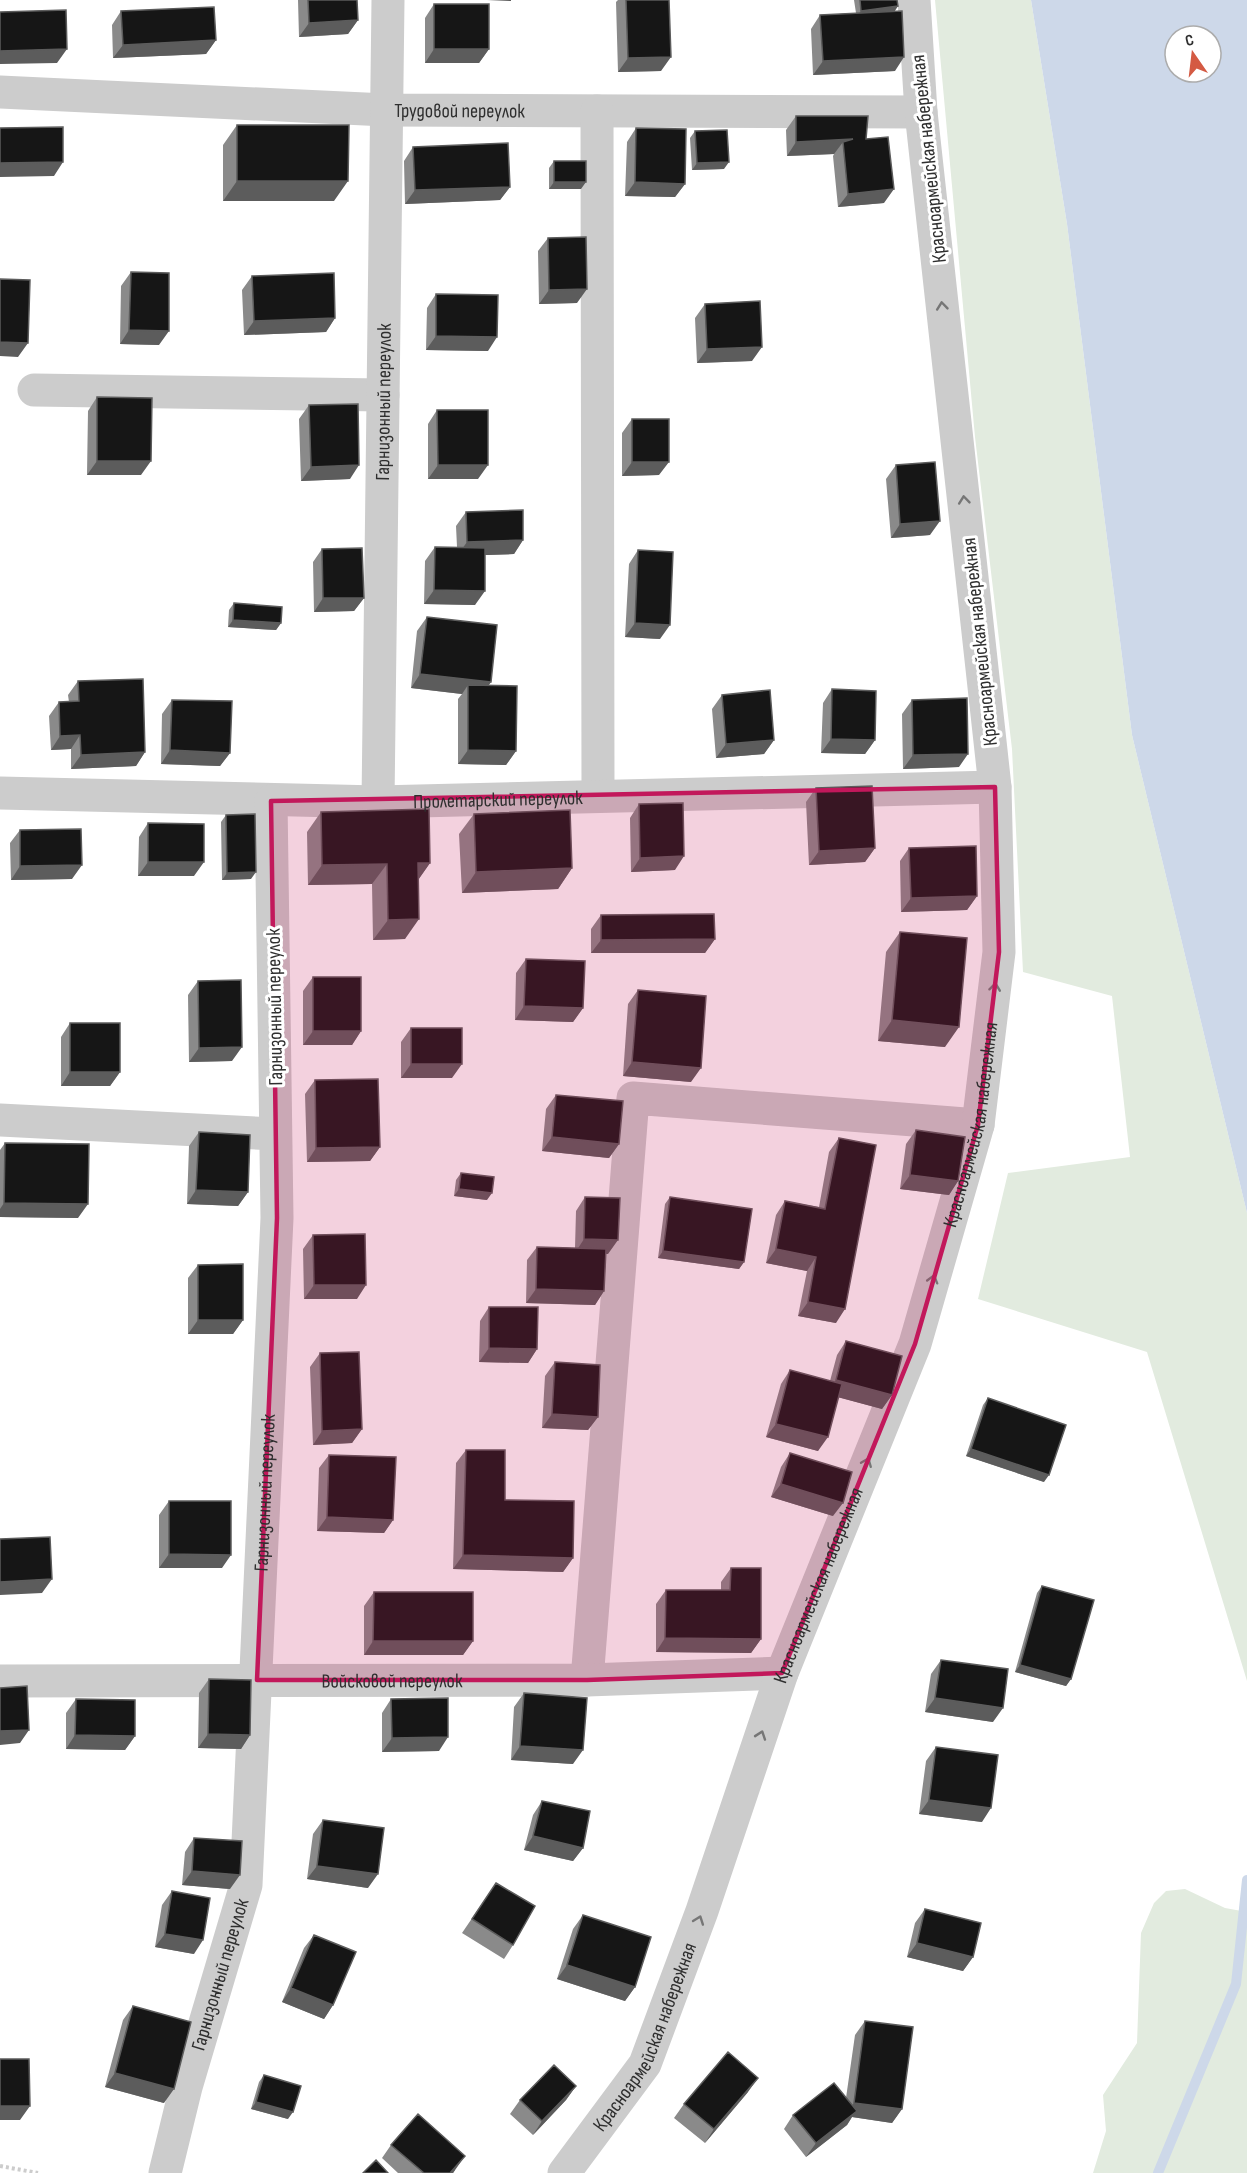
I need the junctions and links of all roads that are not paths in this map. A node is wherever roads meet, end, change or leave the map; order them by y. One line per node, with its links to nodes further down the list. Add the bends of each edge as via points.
1 (388, 0): 4 (street, Гарнизонный переулок)
2 (914, 0): 6 (street, Красноармейская набережная)
3 (0, 92): 4 (street, Трудовой переулок)
4 (386, 110): 5 (street, Трудовой переулок); 8 (street, Гарнизонный переулок)
5 (597, 111): 6 (street, Трудовой переулок); 11 (street)
6 (921, 112): 9 (street, Красноармейская набережная, one-way to 6)
7 (34, 390): 8 (street)
8 (383, 395): 13 (street, Гарнизонный переулок)
9 (995, 787): 11 (street, Пролетарский переулок); 15 (street, Красноармейская набережная, one-way to 9, via 999,952)
10 (0, 793): 12 (street, Пролетарский переулок)
11 (598, 796): 13 (street, Пролетарский переулок)
12 (271, 801): 13 (street, Пролетарский переулок); 16 (street, Гарнизонный переулок)
13 (378, 802)
14 (0, 1120): 16 (street)
15 (978, 1125): 17 (street, Красноармейская набережная, one-way to 15, via 915,1344); 19 (street, via 633,1098)
16 (275, 1134): 18 (street, Гарнизонный переулок, via 277,1218)
17 (782, 1672): 19 (street, Войсковой переулок); 22 (street, Красноармейская набережная, one-way to 17, via 645,2064 702,1911)
18 (257, 1680): 19 (street, Войсковой переулок); 20 (street, Войсковой переулок); 21 (street, Гарнизонный переулок, via 246,1885 186,2087)
19 (586, 1680)
20 (0, 1681)
21 (165, 2173)
22 (564, 2173)

